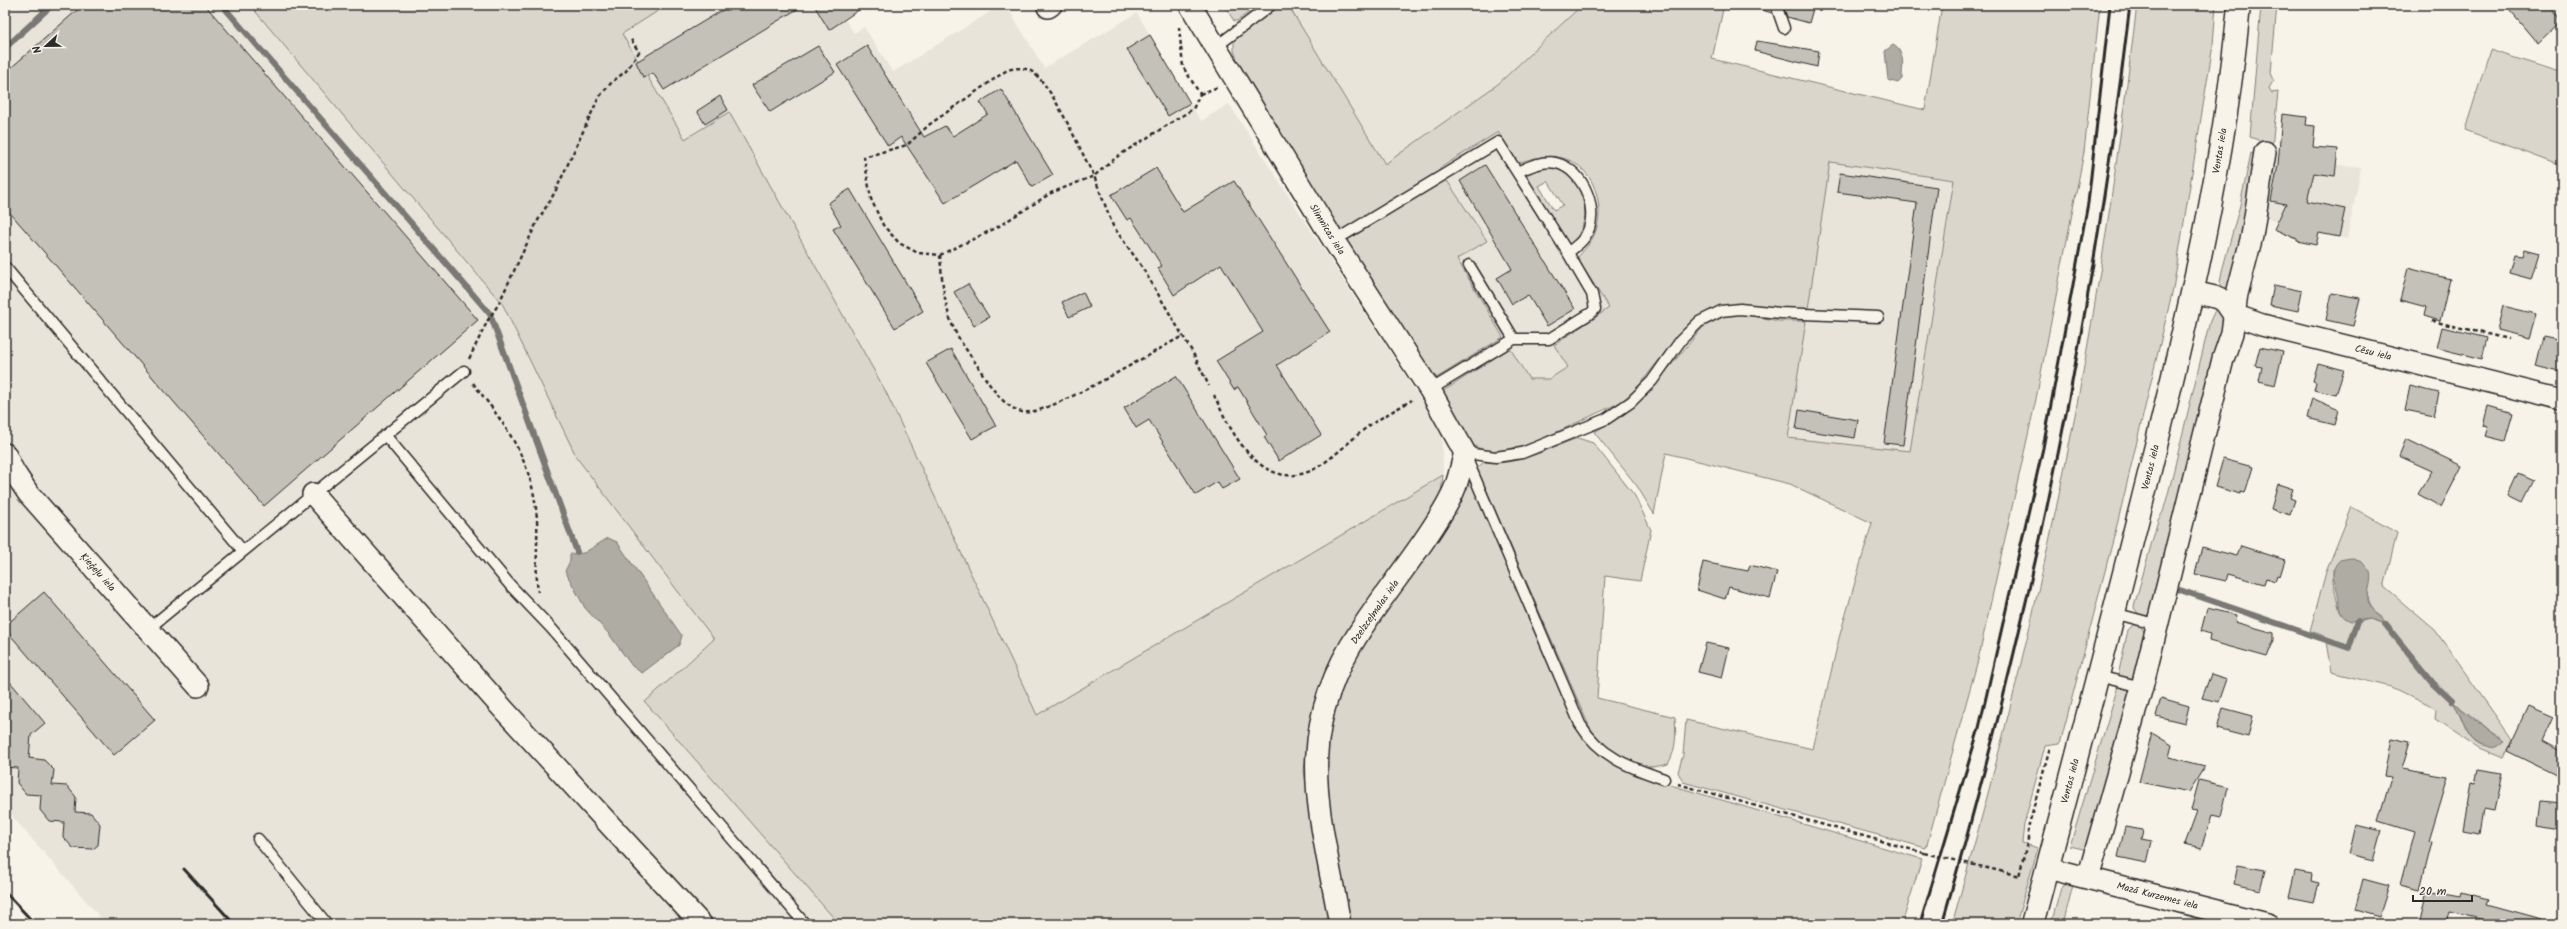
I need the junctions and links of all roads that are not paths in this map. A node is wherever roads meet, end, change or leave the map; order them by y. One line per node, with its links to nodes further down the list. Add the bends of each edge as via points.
1 (1271, 5): 6 (lane)
2 (1776, 5): 5 (lane)
3 (2239, 5): 13 (highway, Ventas iela, via 2221,141)
4 (1184, 12): 6 (street, Slimnīcas iela)
5 (1784, 28)
6 (1217, 46): 9 (street, Slimnīcas iela)
7 (2265, 152): 14 (street, via 2252,236)
8 (1517, 172): 9 (lane, via 1498,142); 10 (lane); 10 (lane, via 1536,164 1554,162 1570,169 1583,185 1590,203 1591,221 1585,238)
9 (1334, 241): 18 (street, Slimnīcas iela)
10 (1568, 253): 16 (lane, via 1592,294 1594,308 1549,339)
11 (1469, 265): 16 (lane)
12 (5, 267): 24 (lane)
13 (2192, 292): 14 (street, via 2219,298 2229,306); 25 (highway, Ventas iela)
14 (2234, 316): 19 (street, Cēsu iela); 26 (street, via 2232,334 2223,359)
15 (1878, 317): 21 (lane, via 1740,309 1721,311 1699,322 1682,340 1652,381 1631,402 1606,419 1522,453 1496,457)
16 (1514, 339): 18 (lane)
17 (464, 371): 20 (lane)
18 (1430, 390): 21 (street, Slimnīcas iela)
19 (2562, 400)
20 (385, 435): 23 (lane); 38 (lane, via 510,585 551,628)
21 (1465, 453): 31 (lane, via 1586,733 1601,750 1616,761); 39 (street, Dzelzceļmalas iela, via 1457,483 1446,506 1402,574 1360,630 1331,683 1324,703 1317,740 1316,795)
22 (5, 454): 27 (street, Ķieģeļu iela, via 28,493)
23 (313, 494): 24 (lane); 37 (street, via 504,710)
24 (243, 551): 27 (lane)
25 (2114, 614): 26 (lane); 28 (highway, Ventas iela)
26 (2158, 625): 30 (street)
27 (148, 629): 29 (street, Ķieģeļu iela)
28 (2098, 676): 30 (lane); 33 (highway, Ventas iela)
29 (198, 686)
30 (2142, 687): 34 (street)
31 (1664, 779)
32 (258, 839): 36 (lane)
33 (2048, 868): 34 (street, Mazā Kurzemes iela); 40 (highway, Ventas iela)
34 (2088, 878): 35 (street, Mazā Kurzemes iela)
35 (2260, 923)
36 (327, 924)
37 (701, 924)
38 (805, 924)
39 (1340, 924)
40 (2032, 924)

